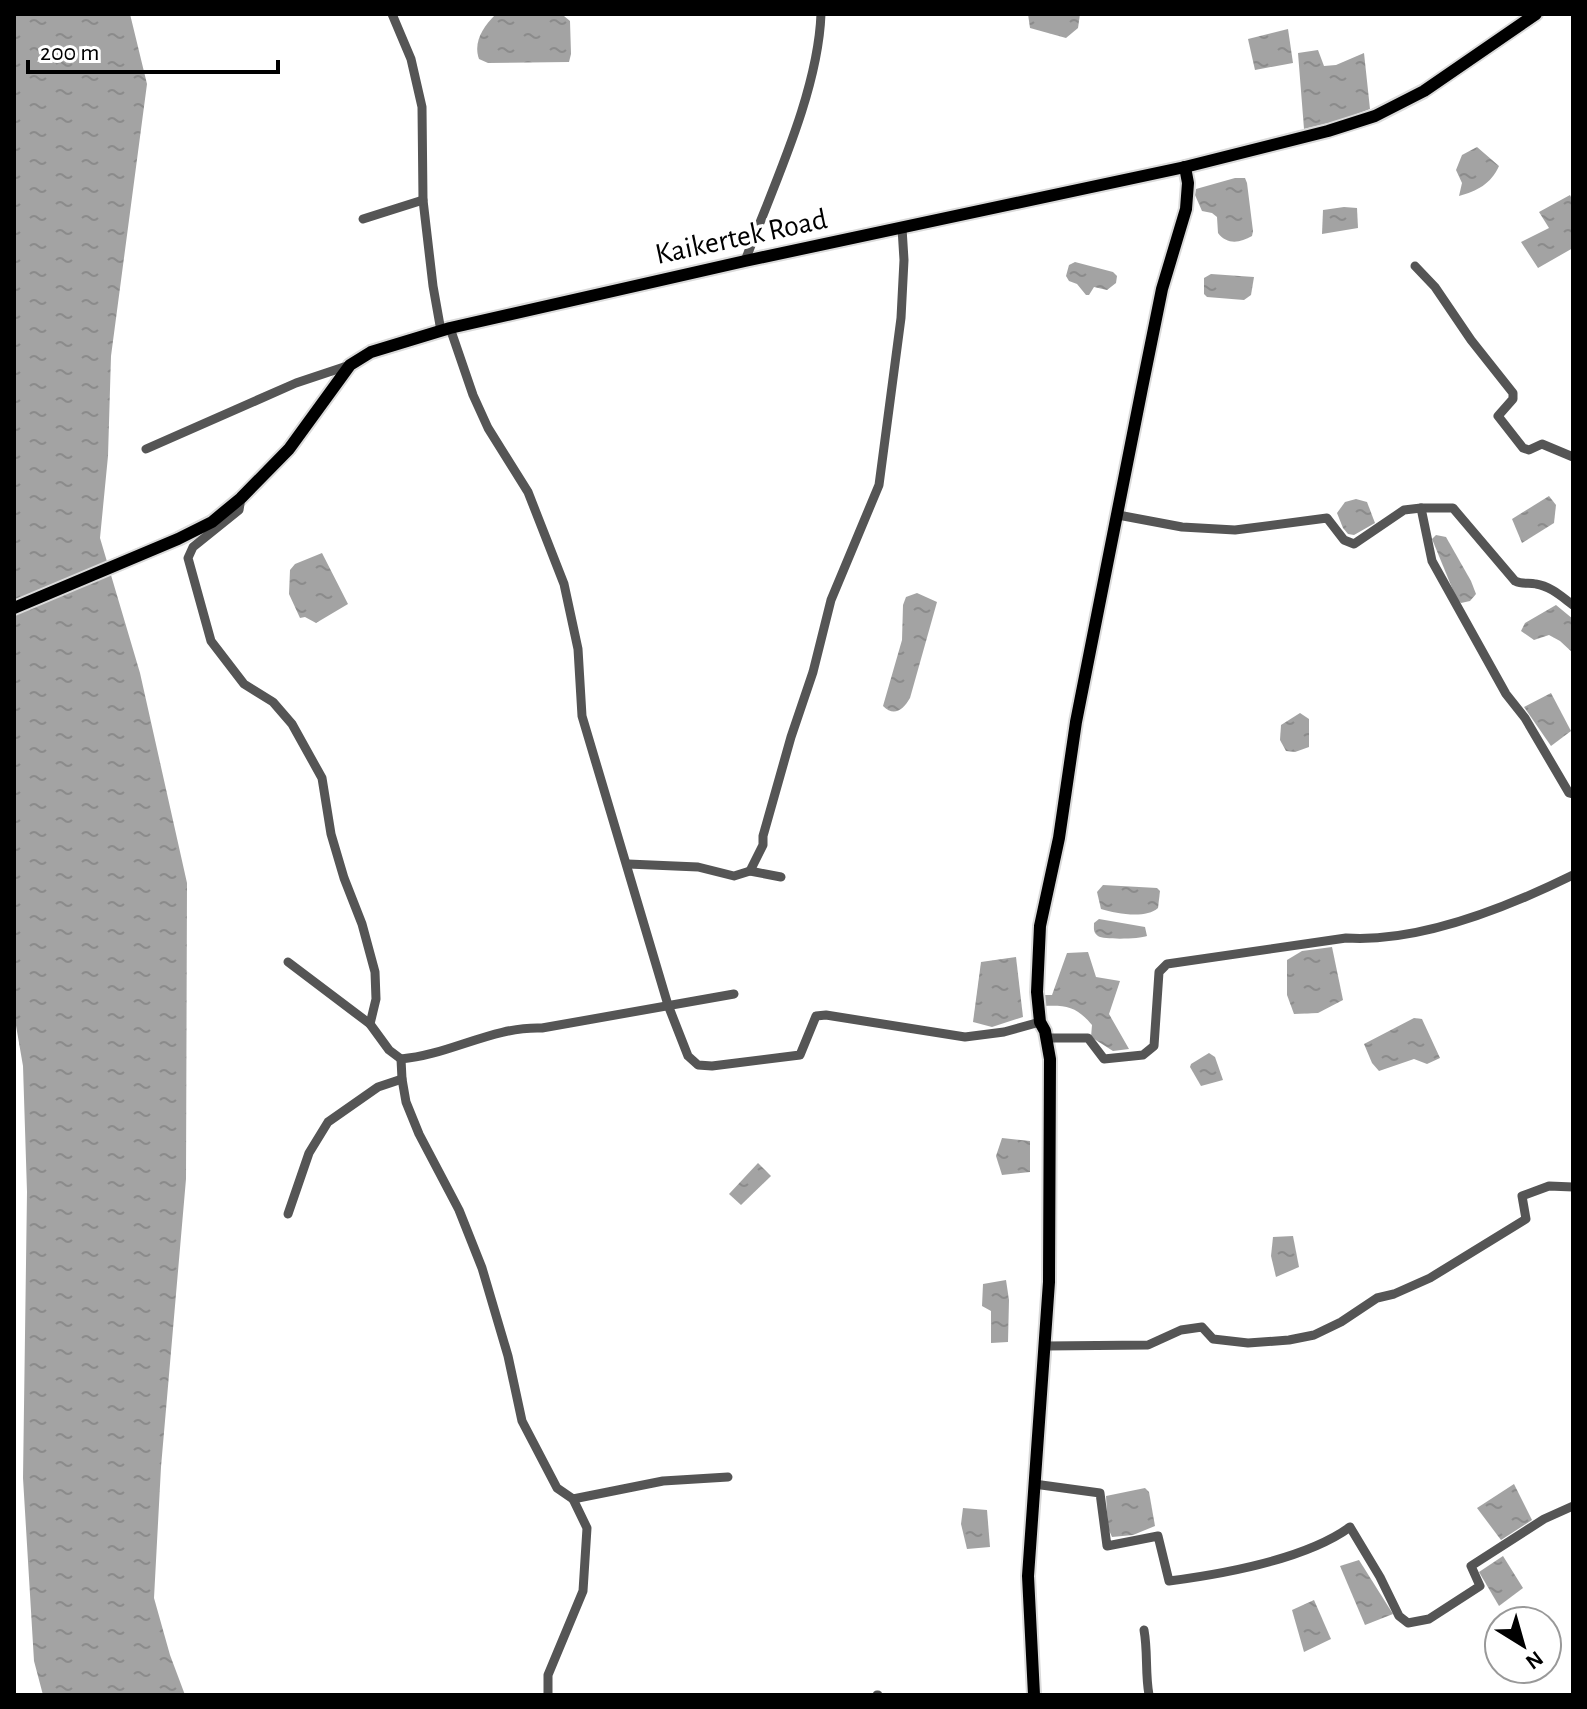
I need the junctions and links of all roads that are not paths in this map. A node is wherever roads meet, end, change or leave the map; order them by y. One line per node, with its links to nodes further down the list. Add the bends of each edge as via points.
1 (392, 14): 5 (street, via 411,59 422,107)
2 (821, 14): 8 (street, via 798,120)
3 (1536, 14): 4 (main road, Kaikertek Road, via 1424,91 1375,116)
4 (1185, 167): 7 (main road, Kaikertek Road); 16 (main road, via 1186,209 1162,289)
5 (423, 200): 6 (street); 10 (street, via 433,286)
6 (363, 219)
7 (902, 228): 8 (main road, Kaikertek Road); 21 (street, via 901,318 879,485 831,600 763,845)
8 (745, 261): 10 (main road, Kaikertek Road)
9 (1415, 266): 13 (street, via 1513,393 1498,416 1523,448 1542,444)
10 (446, 329): 11 (main road, Kaikertek Road, via 371,352); 20 (street, via 488,428 528,492 564,584 578,649 582,716)
11 (350, 365): 12 (street); 14 (main road, Kaikertek Road, via 289,449)
12 (146, 449)
13 (1573, 457)
14 (241, 498): 18 (main road, Kaikertek Road, via 212,522 178,539); 28 (street, via 239,510 193,547 188,558 211,641 244,684 273,702 292,724 322,778 331,834 375,972)
15 (1421, 508): 16 (street, via 1404,510 1354,544 1344,540 1327,518 1235,530); 17 (street, via 1453,508 1515,581 1554,591); 19 (street, via 1432,561 1506,694)
16 (1118, 515): 27 (main road, via 1040,926)
17 (1573, 605)
18 (14, 608)
19 (1573, 794)
20 (628, 864): 21 (street, via 698,867 734,876); 26 (street)
21 (750, 871): 23 (street)
22 (1573, 875): 29 (street, via 1535,894 1407,934 1167,964 1159,972 1154,1046 1143,1055 1104,1059 1088,1038)
23 (781, 877)
24 (288, 962): 28 (street)
25 (734, 994): 26 (street)
26 (668, 1005): 27 (street, via 688,1056 698,1065 712,1066 800,1055 816,1016 965,1037); 30 (street, via 530,1027 426,1057)
27 (1040, 1022): 29 (main road)
28 (370, 1024): 30 (street)
29 (1047, 1038): 34 (main road)
30 (401, 1059): 31 (street)
31 (402, 1079): 33 (street, via 378,1087 328,1122 309,1153); 37 (street, via 419,1134 482,1268 522,1421 557,1488)
32 (1573, 1187): 34 (street, via 1549,1186 1522,1196 1526,1219 1430,1278 1377,1298 1314,1335 1248,1343 1213,1339 1202,1327 1148,1345)
33 (288, 1214)
34 (1046, 1346): 36 (main road)
35 (728, 1477): 37 (street, via 663,1481)
36 (1034, 1484): 38 (street, via 1100,1493 1107,1546 1158,1536 1169,1581 1315,1548 1350,1527 1399,1616 1408,1623 1429,1619 1480,1586 1471,1566); 41 (main road, via 1028,1576)
37 (573, 1499): 40 (street, via 587,1528 583,1591 548,1675)
38 (1573, 1506)
39 (1144, 1630): 42 (street)
40 (548, 1695)
41 (1034, 1695)
42 (1149, 1695)

